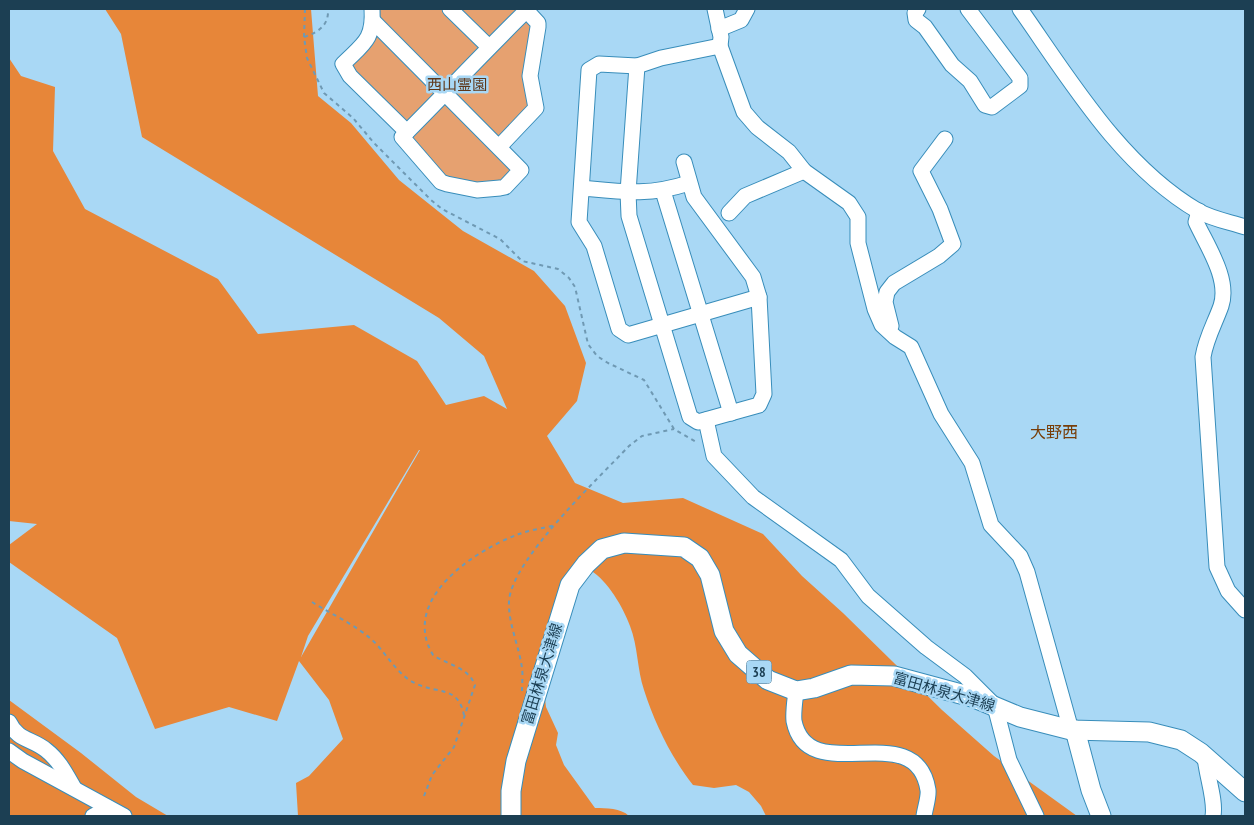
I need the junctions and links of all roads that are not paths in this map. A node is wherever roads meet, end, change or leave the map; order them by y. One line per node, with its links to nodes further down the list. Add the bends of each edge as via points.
1 (450, 9): 11 (street)
2 (527, 9): 11 (street); 16 (street, via 538,27 530,76 536,108)
3 (715, 9): 9 (street)
4 (747, 9): 9 (street, via 741,20)
5 (918, 9): 6 (street, via 916,20 925,27 952,65 970,81 985,104 992,107 1020,86 1020,78)
6 (968, 9)
7 (1020, 9): 23 (street, via 1096,116 1153,178)
8 (372, 15): 13 (street); 14 (street, via 370,37 344,64 350,76)
9 (719, 28): 10 (street)
10 (720, 46): 12 (street); 18 (street, via 744,112 757,127 789,152)
11 (489, 47): 13 (street)
12 (637, 66): 20 (street, via 599,64 589,70); 22 (street)
13 (445, 92): 14 (street); 16 (street)
14 (407, 132): 16 (street, via 402,137 408,147 441,182 477,190 505,187 521,170)
15 (945, 139): 29 (street, via 921,171 953,244 894,283 887,292 884,302)
16 (498, 147)
17 (684, 162): 19 (street)
18 (804, 171): 24 (street, via 745,196); 29 (street, via 849,203 858,217 858,244 875,309 882,325)
19 (688, 183): 21 (street); 26 (street, via 694,197 753,277)
20 (582, 188): 22 (street); 28 (street, via 579,222 594,246 619,330 628,335)
21 (663, 191): 22 (street); 27 (street)
22 (628, 192): 28 (street, via 629,216)
23 (1199, 212): 25 (street); 32 (street, via 1196,222 1223,282 1222,303 1203,357 1217,567 1228,591)
24 (729, 213)
25 (1245, 228)
26 (759, 298): 27 (street); 30 (street, via 764,394 759,405)
27 (701, 313): 28 (street); 30 (street)
28 (661, 325): 31 (street, via 690,417 698,422)
29 (895, 337): 36 (street, via 911,347 941,414 972,463 991,525 1020,556)
30 (731, 413): 31 (street)
31 (706, 420): 34 (street, via 714,456 753,497 841,560 868,596 926,648 965,676)
32 (1245, 610)
33 (796, 691): 34 (main road, 富田林泉大津線, via 851,675 871,674 894,676); 44 (main road, 富田林泉大津線 / 38, via 768,680 738,654 724,630 710,574 700,558 684,547 624,543 602,550 570,585 516,761); 45 (street, via 794,722 802,738 816,750 838,755 891,753 904,756 920,770 928,790)
34 (994, 706): 36 (main road, 富田林泉大津線); 46 (street, via 1009,760)
35 (9, 722): 39 (street, via 14,733 45,749 56,759)
36 (1073, 730): 38 (main road, 富田林泉大津線, via 1149,732 1181,740); 47 (main road)
37 (9, 751): 39 (street)
38 (1205, 756): 40 (main road, 富田林泉大津線); 48 (street, via 1212,789)
39 (74, 789): 41 (street)
40 (1245, 792)
41 (108, 808): 42 (street); 43 (street)
42 (93, 816)
43 (124, 816)
44 (511, 816)
45 (924, 816)
46 (1036, 816)
47 (1101, 816)
48 (1213, 816)

